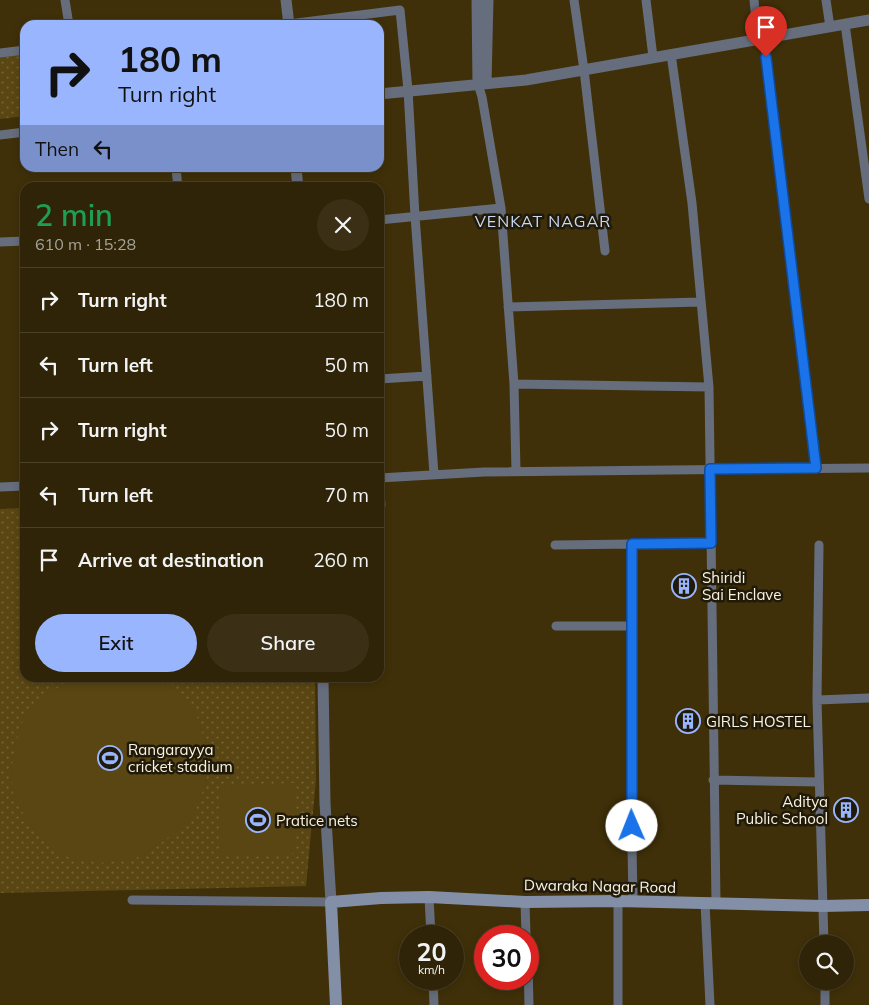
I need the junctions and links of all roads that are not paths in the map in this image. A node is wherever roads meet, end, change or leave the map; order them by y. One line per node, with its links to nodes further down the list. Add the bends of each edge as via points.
1 (65, 0): 10 (street)
2 (286, 0): 11 (street)
3 (477, 0): 22 (street)
4 (488, 0): 22 (street)
5 (574, 0): 21 (street)
6 (646, 0): 20 (street)
7 (754, 0): 16 (street)
8 (826, 0): 15 (street)
9 (400, 5): 12 (street); 23 (street)
10 (67, 20)
11 (286, 20)
12 (314, 20)
13 (869, 20): 14 (street)
14 (845, 24): 15 (street); 27 (street)
15 (830, 26): 16 (street)
16 (761, 38): 19 (street); 41 (street)
17 (20, 51): 18 (street)
18 (0, 54)
19 (671, 54): 20 (street); 35 (street, via 692,203)
20 (653, 57): 21 (street)
21 (584, 70): 22 (street, via 526,80); 34 (street)
22 (482, 83): 23 (street); 29 (street)
23 (408, 90): 24 (street); 30 (street)
24 (384, 93)
25 (20, 133): 26 (street)
26 (0, 135)
27 (868, 188): 28 (street)
28 (869, 199)
29 (502, 208): 30 (street); 36 (street)
30 (415, 216): 31 (street); 37 (street)
31 (384, 219)
32 (20, 241): 33 (street)
33 (0, 242)
34 (605, 251)
35 (701, 302): 36 (street); 40 (street)
36 (508, 307): 39 (street)
37 (427, 376): 38 (street); 45 (street)
38 (384, 379)
39 (514, 384): 40 (street); 44 (street)
40 (709, 387): 43 (street)
41 (816, 468): 42 (street); 43 (street)
42 (869, 468)
43 (710, 469): 44 (street); 49 (street)
44 (516, 471): 45 (street)
45 (434, 474): 46 (street)
46 (384, 479)
47 (20, 486): 48 (street)
48 (0, 487)
49 (711, 543): 50 (street); 58 (street)
50 (632, 544): 51 (street); 54 (street)
51 (554, 545)
52 (819, 545): 57 (street)
53 (556, 626): 54 (street)
54 (631, 626): 65 (street)
55 (323, 682): 63 (street)
56 (869, 698): 57 (street)
57 (817, 700): 59 (street)
58 (713, 780): 59 (street); 66 (street)
59 (819, 782): 68 (street)
60 (429, 898): 63 (main road, Dwaraka Nagar Road); 64 (main road, Dwaraka Nagar Road); 69 (street)
61 (132, 900): 63 (street)
62 (618, 901): 64 (main road, Dwaraka Nagar Road); 65 (main road, Dwaraka Nagar Road); 78 (street)
63 (331, 902): 75 (main road)
64 (525, 902): 70 (street)
65 (633, 902): 66 (main road, Dwaraka Nagar Road)
66 (710, 903): 68 (main road, Dwaraka Nagar Road); 79 (street)
67 (869, 905): 68 (main road, Dwaraka Nagar Road)
68 (823, 906): 71 (street)
69 (430, 925)
70 (526, 925)
71 (824, 935)
72 (433, 990): 76 (street)
73 (529, 990): 77 (street)
74 (825, 990): 80 (street)
75 (336, 1005)
76 (434, 1005)
77 (529, 1005)
78 (618, 1005)
79 (710, 1005)
80 (825, 1005)

